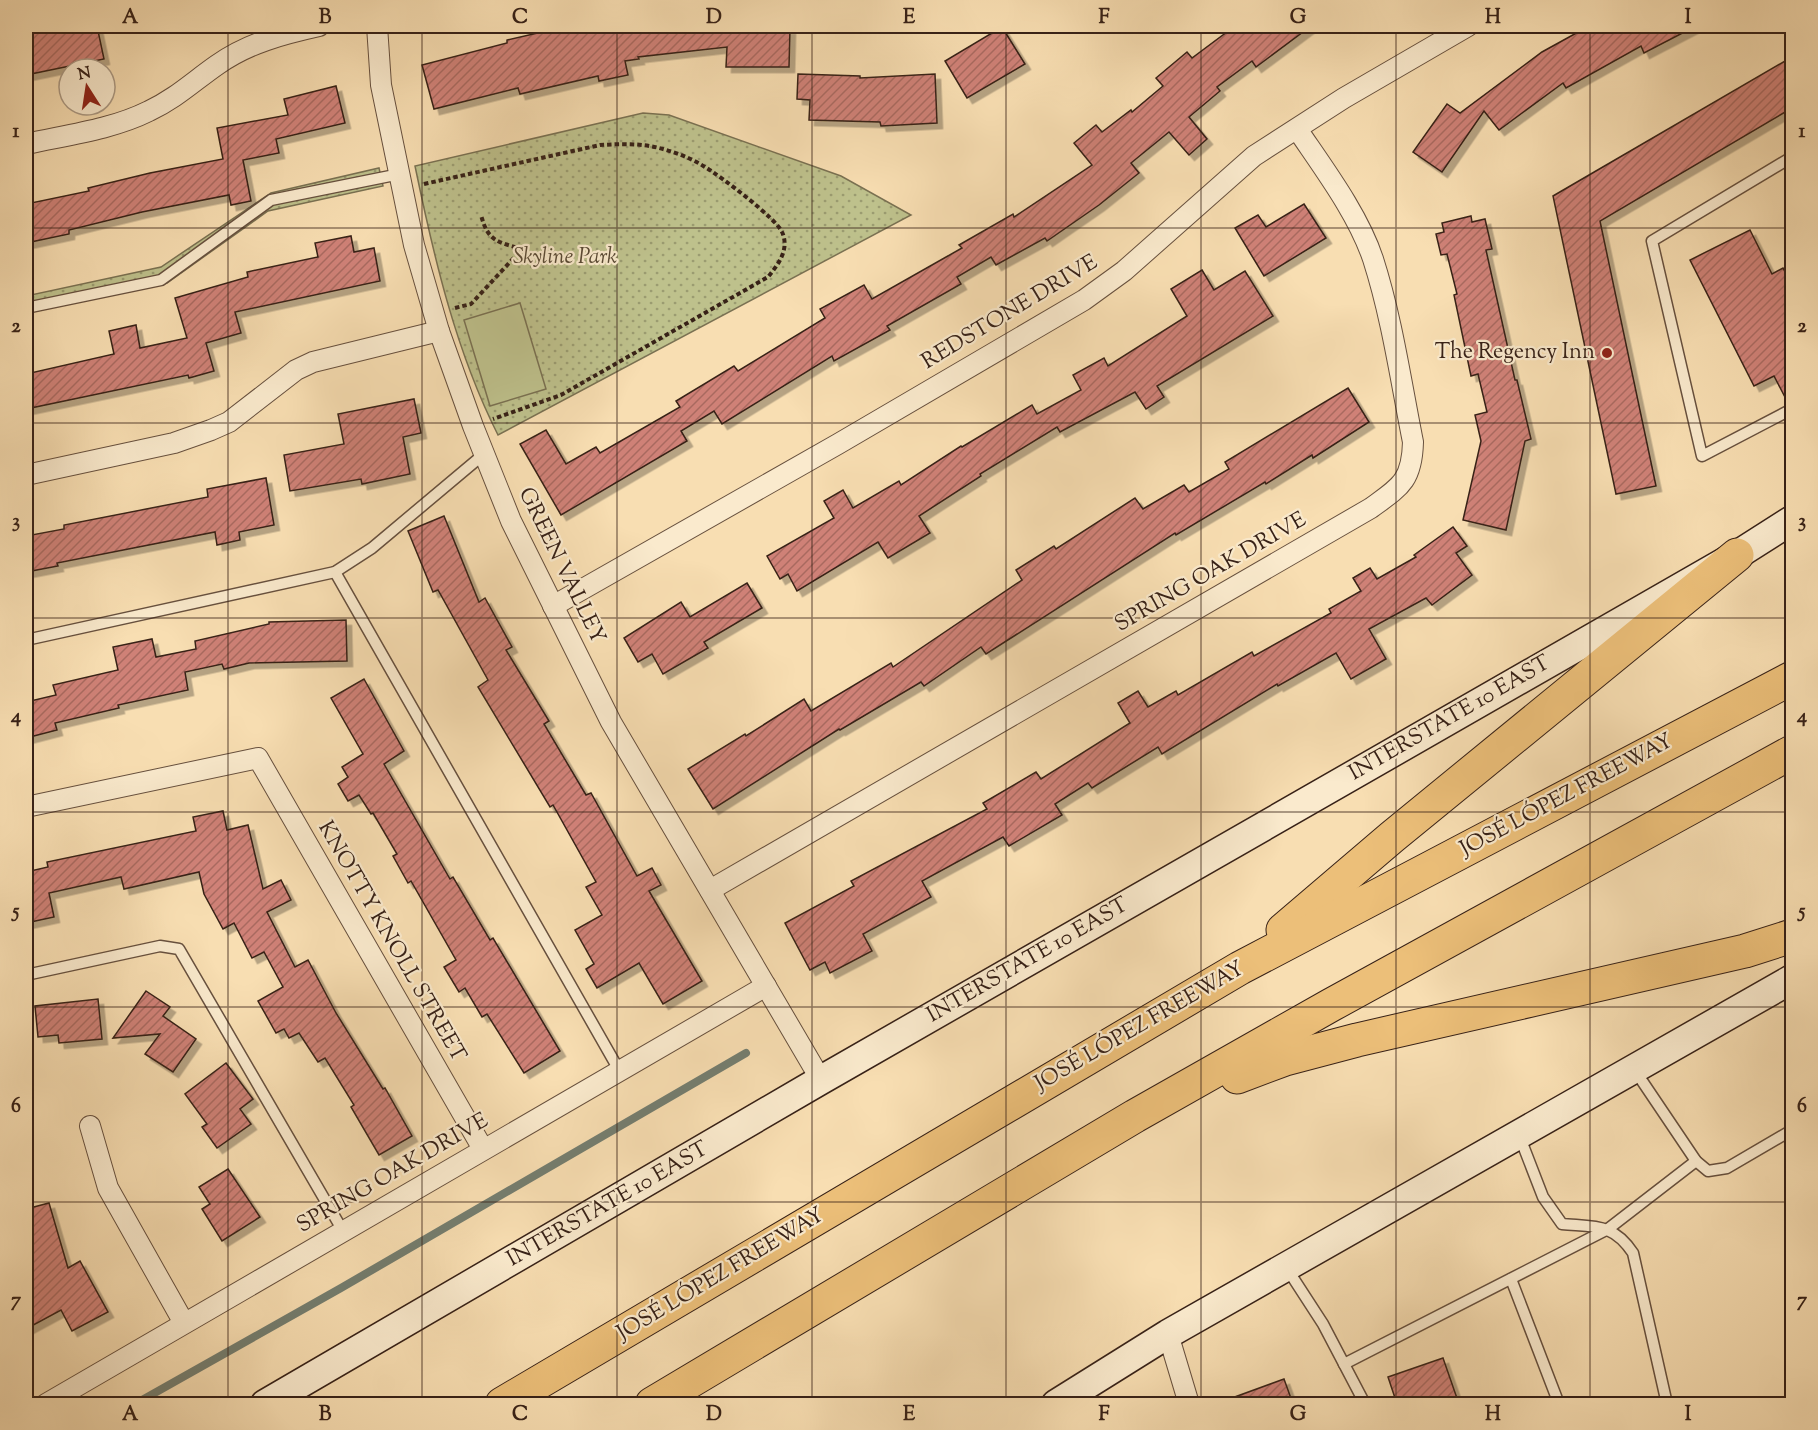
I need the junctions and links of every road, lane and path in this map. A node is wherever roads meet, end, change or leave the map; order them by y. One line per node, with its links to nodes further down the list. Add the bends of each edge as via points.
1 (319, 26): 5 (street, via 254,44 148,112 99,128)
2 (377, 26): 7 (street, GREEN VALLEY, via 381,85)
3 (1468, 26): 4 (street, REDSTONE DRIVE)
4 (1297, 129): 18 (street, REDSTONE DRIVE, via 1254,156 1124,271 1084,300); 23 (street, SPRING OAK DRIVE, via 1358,226 1372,258 1413,442 1407,477 1371,508)
5 (26, 144)
6 (1792, 157): 11 (lane, via 1652,241 1702,456)
7 (401, 181): 9 (lane, via 271,200 161,280); 10 (street, GREEN VALLEY, via 414,245); 12 (path, via 600,145 658,147 707,168 783,232 781,261 768,277 561,395)
8 (481, 215): 10 (path, via 485,230 495,241 522,249 471,304)
9 (26, 308)
10 (437, 323): 12 (street, GREEN VALLEY); 14 (street, via 296,370 229,422 212,430)
11 (1792, 409)
12 (473, 426): 13 (street, GREEN VALLEY)
13 (484, 454): 17 (lane, via 372,548); 18 (street, GREEN VALLEY, via 510,521)
14 (26, 475)
15 (1792, 520): 16 (main road, INTERSTATE 10 EAST)
16 (1737, 555): 25 (highway, via 1392,837); 31 (main road, INTERSTATE 10 EAST)
17 (334, 572): 19 (lane); 30 (lane)
18 (553, 606): 23 (street, GREEN VALLEY, via 611,722)
19 (26, 640)
20 (1792, 678): 25 (highway, JOSÉ LÓPEZ FREEWAY)
21 (1792, 752): 32 (highway)
22 (26, 807): 36 (street, KNOTTY KNOLL STREET, via 258,758)
23 (710, 890): 28 (street, GREEN VALLEY)
24 (1792, 936): 32 (highway, via 1745,951 1320,1049)
25 (1240, 968): 47 (highway, JOSÉ LÓPEZ FREEWAY)
26 (26, 975): 39 (lane, via 160,946 179,949)
27 (1792, 979): 29 (main road)
28 (766, 986): 30 (street, SPRING OAK DRIVE); 31 (street, GREEN VALLEY)
29 (1634, 1069): 35 (main road); 37 (lane)
30 (620, 1070): 36 (street, SPRING OAK DRIVE)
31 (821, 1080): 46 (main road, INTERSTATE 10 EAST)
32 (1135, 1116): 48 (highway)
33 (90, 1126): 42 (street, via 108,1188)
34 (1792, 1130): 37 (lane, via 1727,1168 1708,1171)
35 (1519, 1135): 38 (lane, via 1543,1197 1562,1224); 40 (main road)
36 (483, 1149): 39 (street, SPRING OAK DRIVE)
37 (1696, 1161): 38 (lane)
38 (1608, 1228): 41 (lane); 53 (lane, via 1633,1253)
39 (343, 1231): 42 (street, SPRING OAK DRIVE)
40 (1286, 1267): 43 (main road); 44 (lane)
41 (1511, 1279): 44 (lane); 52 (lane)
42 (184, 1323): 45 (street, SPRING OAK DRIVE)
43 (1168, 1334): 49 (main road); 50 (street)
44 (1344, 1364): 51 (lane)
45 (46, 1404)
46 (265, 1404)
47 (502, 1404)
48 (652, 1404)
49 (1056, 1404)
50 (1189, 1404)
51 (1365, 1404)
52 (1559, 1404)
53 (1667, 1404)

